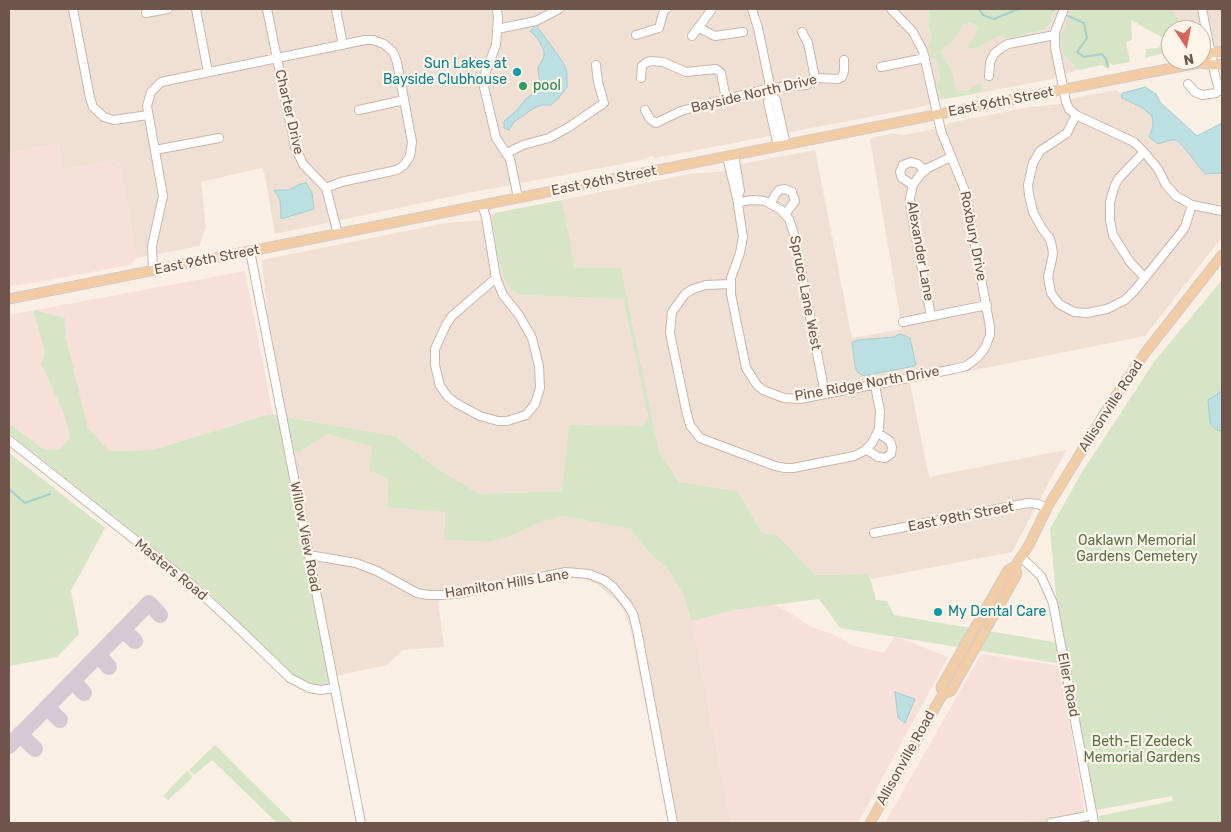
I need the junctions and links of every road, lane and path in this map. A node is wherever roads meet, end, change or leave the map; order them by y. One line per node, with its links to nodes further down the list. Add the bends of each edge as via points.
1 (74, 9): 42 (street, via 93,107 104,117 114,120)
2 (168, 9): 14 (street)
3 (196, 9): 30 (street)
4 (267, 9): 24 (street, Charter Drive)
5 (336, 9): 22 (street)
6 (497, 9): 16 (street)
7 (560, 9): 16 (street, via 536,21)
8 (664, 9): 19 (street, via 659,28)
9 (712, 9): 15 (street)
10 (752, 9): 37 (street)
11 (891, 9): 25 (street, Roxbury Drive, via 913,32)
12 (1064, 9): 20 (street)
13 (1202, 9): 27 (street)
14 (146, 13)
15 (699, 28): 17 (street, via 715,36); 21 (street)
16 (498, 29): 49 (street, via 484,87 496,138)
17 (743, 32)
18 (802, 32): 33 (street, via 808,43)
19 (636, 35)
20 (1055, 35): 31 (street, via 1005,45 992,57); 35 (street)
21 (692, 36)
22 (343, 45): 24 (street); 39 (street, via 374,40 388,46 396,60)
23 (1222, 51): 27 (main road, East 96th Street)
24 (277, 58): 30 (street); 54 (street, Charter Drive, via 296,152)
25 (925, 58): 29 (street); 43 (street, Roxbury Drive)
26 (844, 60): 33 (street, Bayside North Drive, via 842,77)
27 (1214, 61): 35 (main road, East 96th Street); 36 (street)
28 (596, 65): 49 (street, via 604,103 562,131 522,145)
29 (881, 67)
30 (208, 72): 42 (street, via 161,82 150,92)
31 (989, 76)
32 (641, 78): 38 (street, via 642,66 652,61 686,72 716,69 721,73)
33 (815, 78): 37 (street, Bayside North Drive, via 807,85)
34 (1188, 84): 36 (street, via 1194,92 1202,95)
35 (1063, 89): 43 (main road, East 96th Street); 44 (street, via 1066,105)
36 (1221, 90)
37 (771, 92): 38 (street, Bayside North Drive); 46 (street, via 776,100)
38 (726, 99): 41 (street, Bayside North Drive, via 681,111 660,122 651,121)
39 (404, 100): 40 (street); 54 (street, via 413,144 404,165 390,172)
40 (359, 110)
41 (645, 110)
42 (148, 115): 47 (street)
43 (936, 115): 46 (main road, East 96th Street); 51 (street, Roxbury Drive)
44 (1076, 115): 48 (street, via 1126,137); 67 (street, via 1067,133 1040,151 1029,176 1029,195 1036,220 1052,246 1048,277 1051,293 1058,304 1087,313 1107,309 1125,300)
45 (219, 138): 47 (street)
46 (782, 146): 50 (main road, East 96th Street)
47 (154, 150): 65 (street, via 163,196 152,246)
48 (1144, 152): 59 (street, via 1166,185 1176,196); 67 (street, via 1115,184 1110,220 1113,235)
49 (507, 154): 55 (street)
50 (731, 156): 55 (main road, East 96th Street); 56 (street, via 740,191)
51 (951, 157): 52 (street, Alexander Lane); 70 (street, Roxbury Drive, via 965,191)
52 (925, 170): 53 (street, Alexander Lane); 53 (street, Alexander Lane, via 912,162 903,165 902,178)
53 (913, 186): 71 (street, Alexander Lane, via 911,211)
54 (326, 188): 62 (street, Charter Drive)
55 (518, 198): 58 (main road, East 96th Street)
56 (737, 200): 57 (street); 68 (street, via 743,237)
57 (771, 204): 61 (street); 61 (street, via 779,190 792,192 795,201)
58 (482, 205): 62 (main road, East 96th Street); 66 (street)
59 (1192, 205): 60 (street); 67 (street, via 1185,227)
60 (1222, 211)
61 (785, 214): 75 (street, Spruce Lane West, via 794,234)
62 (338, 234): 63 (main road, East 96th Street)
63 (250, 251): 65 (main road, East 96th Street); 81 (street, Willow View Road)
64 (1222, 256): 79 (main road, Allisonville Road, via 1122,386)
65 (153, 270): 69 (main road, East 96th Street)
66 (496, 278): 66 (street, via 503,295 532,338 539,366 540,388 535,404 526,415 507,421 480,416 448,397 440,386 435,365 435,349 446,324)
67 (1145, 278)
68 (730, 284): 75 (street, Pine Ridge North Drive, via 746,368 757,386 784,398); 78 (street, via 693,289 685,294 672,312 670,333 690,425 700,438 785,468 848,457)
69 (9, 299)
70 (987, 305): 71 (street); 73 (street, Roxbury Drive, via 990,335)
71 (931, 316): 72 (street)
72 (903, 322)
73 (978, 358): 74 (street, Pine Ridge North Drive, via 966,366)
74 (875, 385): 75 (street, Pine Ridge North Drive); 76 (street, via 880,416)
75 (825, 394)
76 (878, 433): 78 (street); 78 (street, via 890,441 891,454 882,458)
77 (9, 440): 83 (street, Masters Road, via 192,585 290,678 309,688)
78 (866, 448)
79 (1047, 508): 80 (street, East 98th Street, via 1028,504); 82 (main road, Allisonville Road)
80 (874, 533)
81 (309, 555): 83 (street, Willow View Road); 86 (street, Hamilton Hills Lane, via 356,563 416,593 428,595 462,593 566,572 589,574 604,580 627,604 637,630)
82 (1021, 557): 84 (street, Eller Road, via 1039,574 1052,603); 87 (main road, Allisonville Road, via 1015,566 1017,574 951,691 943,694)
83 (334, 688): 85 (street, Willow View Road)
84 (1093, 819): 88 (street)
85 (361, 823)
86 (673, 823)
87 (870, 823)
88 (1051, 823)

